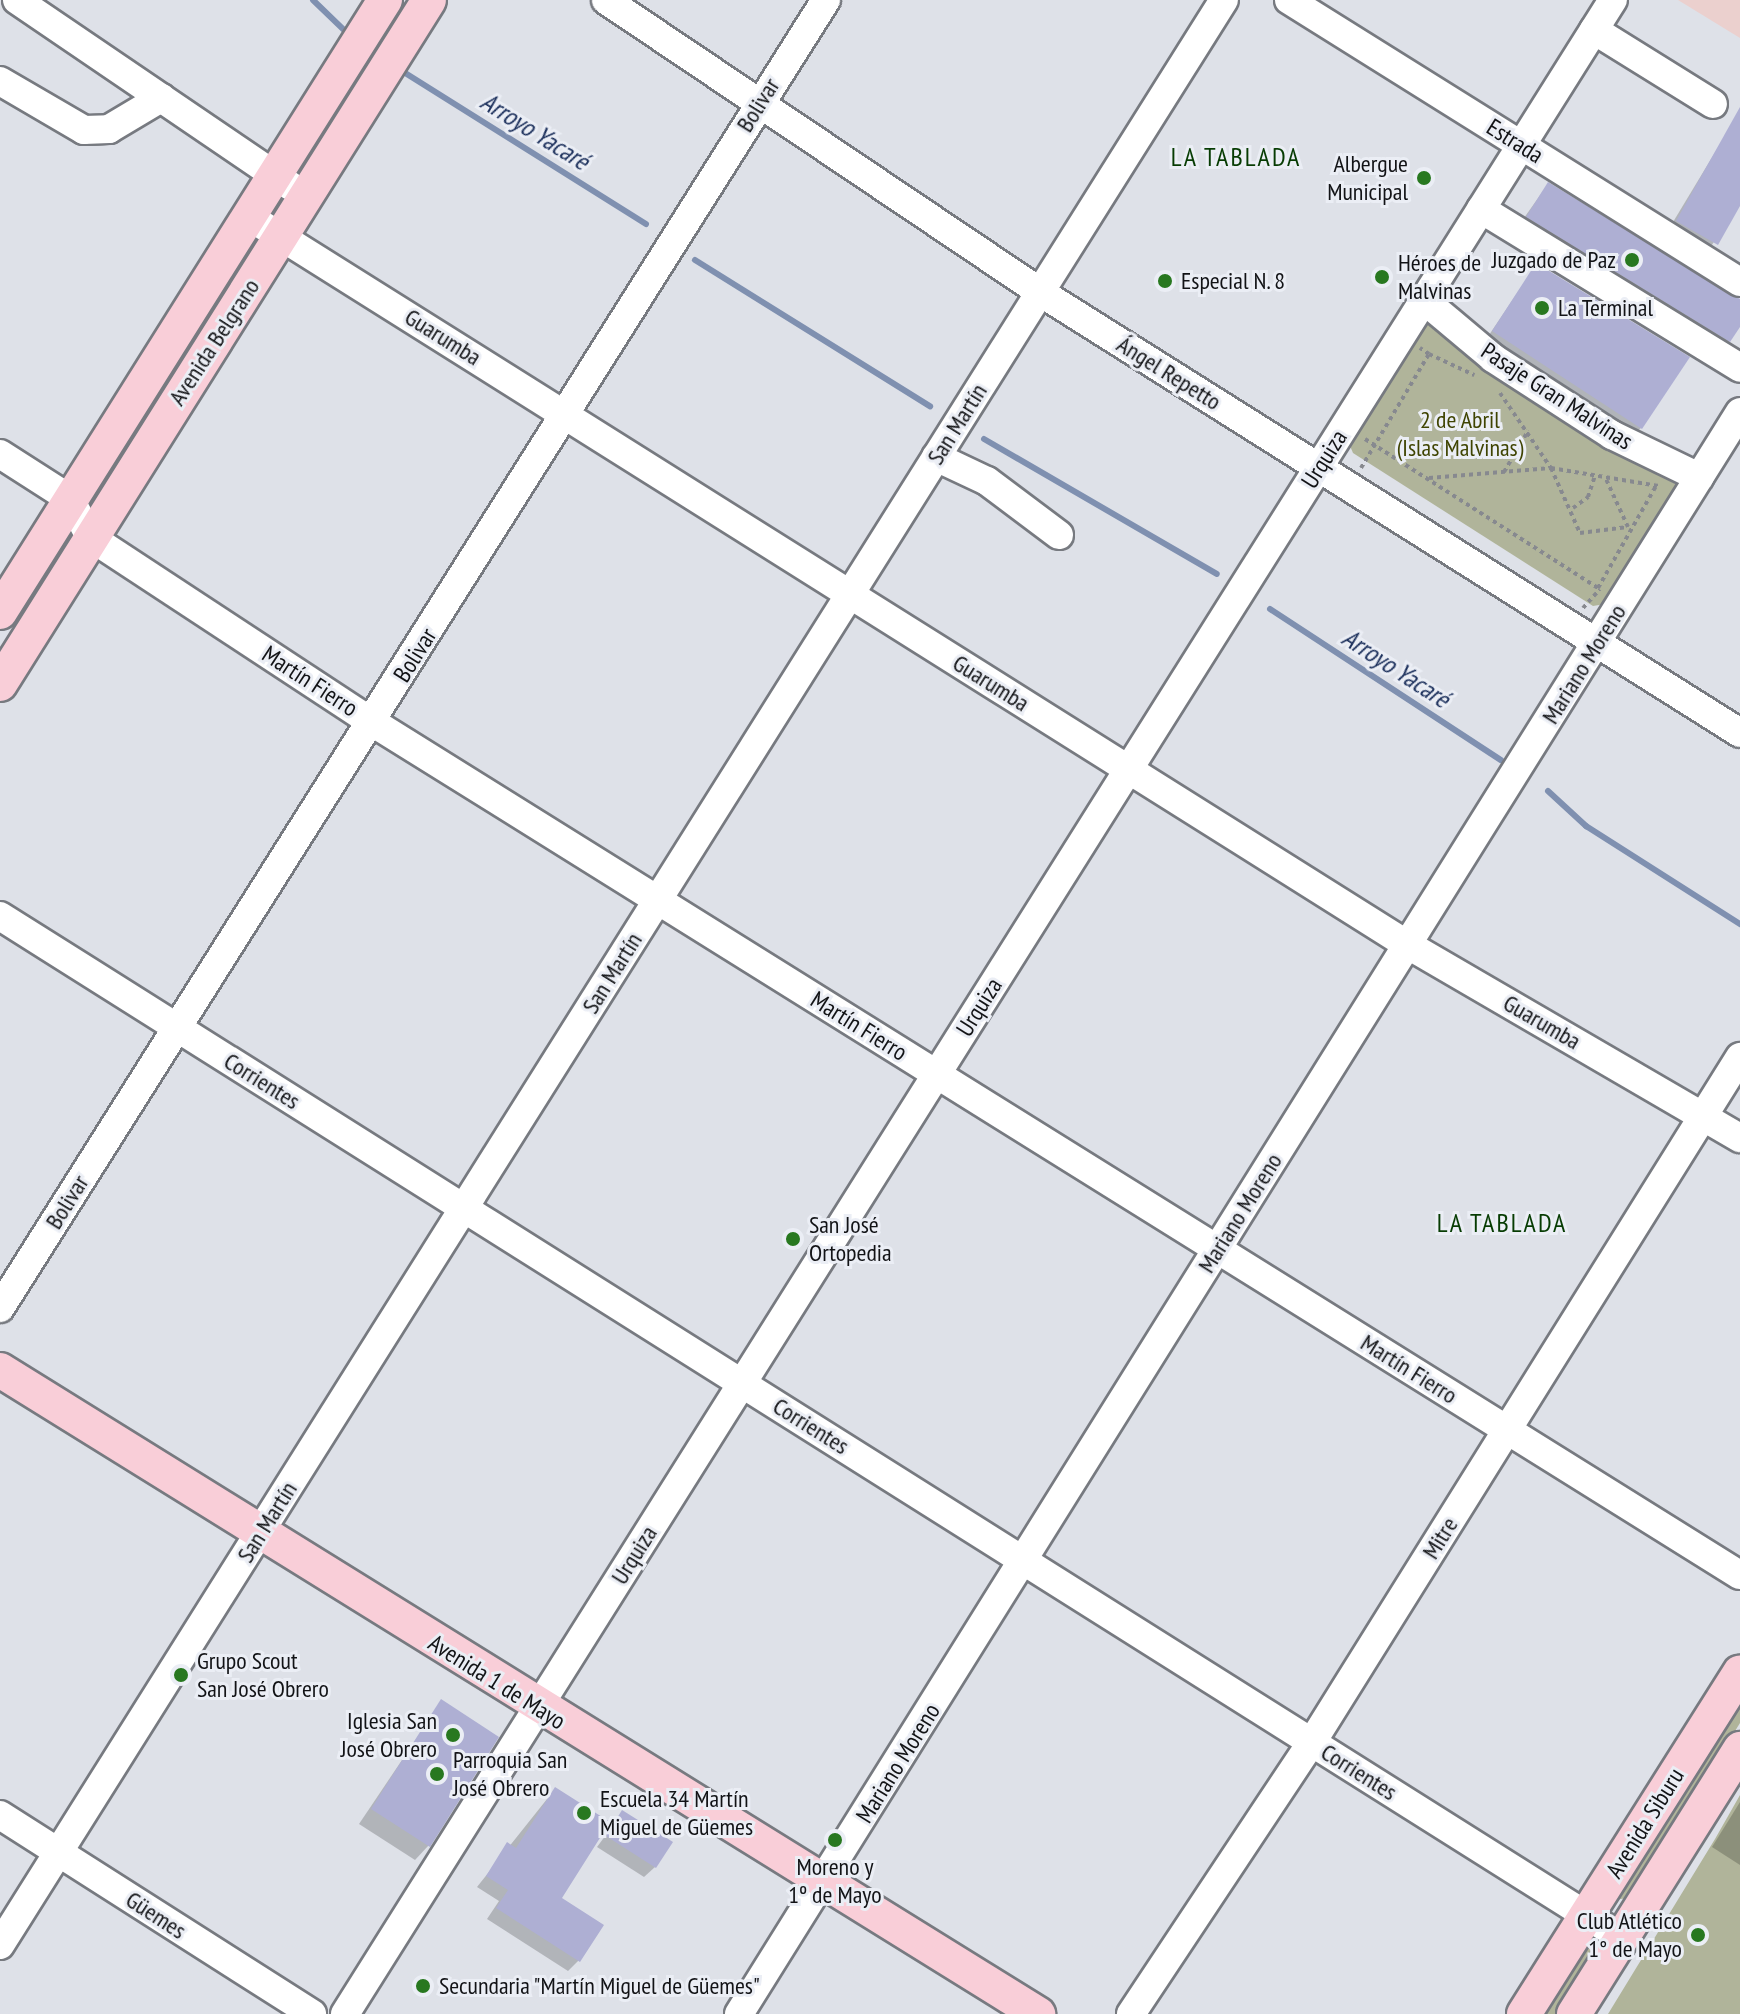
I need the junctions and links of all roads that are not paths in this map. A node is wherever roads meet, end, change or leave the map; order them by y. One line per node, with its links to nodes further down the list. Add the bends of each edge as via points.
1 (17, 0): 11 (street)
2 (385, 0): 15 (main road, Avenida Belgrano)
3 (429, 0): 16 (main road, Avenida Belgrano)
4 (606, 0): 12 (street, Ángel Repetto)
5 (826, 0): 12 (street, Bolivar)
6 (1224, 0): 21 (street, San Martín)
7 (1289, 0): 14 (street, Estrada)
8 (1613, 0): 9 (street, Urquiza)
9 (1594, 30): 13 (street); 14 (street, Urquiza)
10 (0, 81): 11 (street, via 84,130 109,129)
11 (161, 98): 15 (street)
12 (761, 99): 21 (street, Ángel Repetto); 25 (street, Bolivar)
13 (1713, 104)
14 (1521, 145): 17 (street, Urquiza); 20 (street, Estrada)
15 (275, 176): 16 (street); 18 (main road, Avenida Belgrano)
16 (306, 195): 19 (main road, Avenida Belgrano)
17 (1481, 209): 22 (street, Urquiza); 23 (street)
18 (248, 216): 19 (street, Guarumba); 30 (main road, Avenida Belgrano)
19 (282, 235): 25 (street, Guarumba); 32 (main road, Avenida Belgrano)
20 (1740, 282)
21 (1040, 292): 27 (street, San Martín); 28 (street, Ángel Repetto)
22 (1424, 300): 28 (street, Urquiza); 29 (street, Pasaje Gran Malvinas, via 1493,358 1612,435)
23 (1740, 368)
24 (1740, 412): 29 (street, Mariano Moreno)
25 (567, 416): 33 (street, Guarumba); 37 (street, Bolivar)
26 (0, 454): 30 (street, Martín Fierro)
27 (936, 457): 31 (street, via 987,481); 33 (street, San Martín)
28 (1318, 468): 35 (street, Ángel Repetto); 39 (street, Urquiza)
29 (1699, 477): 35 (street, Mariano Moreno)
30 (70, 499): 32 (street, Martín Fierro); 34 (main road, Avenida Belgrano)
31 (1059, 535)
32 (90, 537): 36 (main road, Avenida Belgrano); 37 (street, Martín Fierro)
33 (850, 594): 39 (street, Guarumba); 40 (street, San Martín)
34 (0, 612)
35 (1596, 642): 38 (street, Ángel Repetto); 42 (street, Mariano Moreno)
36 (0, 684)
37 (372, 722): 40 (street, Martín Fierro); 43 (street, Bolivar)
38 (1740, 733)
39 (1129, 769): 42 (street, Guarumba); 45 (street, Urquiza)
40 (658, 900): 45 (street, Martín Fierro); 48 (street, San Martín)
41 (0, 916): 43 (street, Corrientes)
42 (1408, 945): 46 (street, Guarumba); 49 (street, Mariano Moreno)
43 (178, 1028): 48 (street, Corrientes); 50 (street, Bolivar)
44 (1740, 1057): 46 (street, Mitre)
45 (937, 1074): 49 (street, Martín Fierro); 52 (street, Urquiza)
46 (1704, 1115): 47 (street, Guarumba); 53 (street, Mitre)
47 (1740, 1138)
48 (464, 1208): 52 (street, Corrientes); 54 (street, San Martín)
49 (1218, 1249): 53 (street, Martín Fierro); 55 (street, Mariano Moreno)
50 (0, 1308)
51 (0, 1370): 54 (main road, Avenida 1 de Mayo)
52 (742, 1383): 55 (street, Corrientes); 58 (street, Urquiza)
53 (1508, 1430): 56 (street, Martín Fierro); 59 (street, Mitre)
54 (260, 1533): 58 (main road, Avenida 1 de Mayo); 62 (street, San Martín)
55 (1024, 1561): 59 (street, Corrientes); 63 (street, Mariano Moreno)
56 (1740, 1575)
57 (1740, 1672): 64 (main road, Avenida Siburu)
58 (538, 1707): 63 (main road, Avenida 1 de Mayo); 68 (street, Urquiza)
59 (1312, 1742): 64 (street, Corrientes); 71 (street, Mitre)
60 (1740, 1749): 65 (main road, Avenida Siburu)
61 (0, 1815): 62 (street, Güemes)
62 (59, 1853): 66 (street, San Martín); 67 (street, Güemes)
63 (821, 1885): 69 (street, Mariano Moreno); 70 (main road, Avenida 1 de Mayo)
64 (1586, 1914): 65 (street, Corrientes); 72 (main road, Avenida Siburu)
65 (1621, 1937): 73 (main road, Avenida Siburu)
66 (0, 1945)
67 (312, 2014)
68 (345, 2014)
69 (739, 2014)
70 (1038, 2014)
71 (1131, 2014)
72 (1524, 2014)
73 (1574, 2014)

